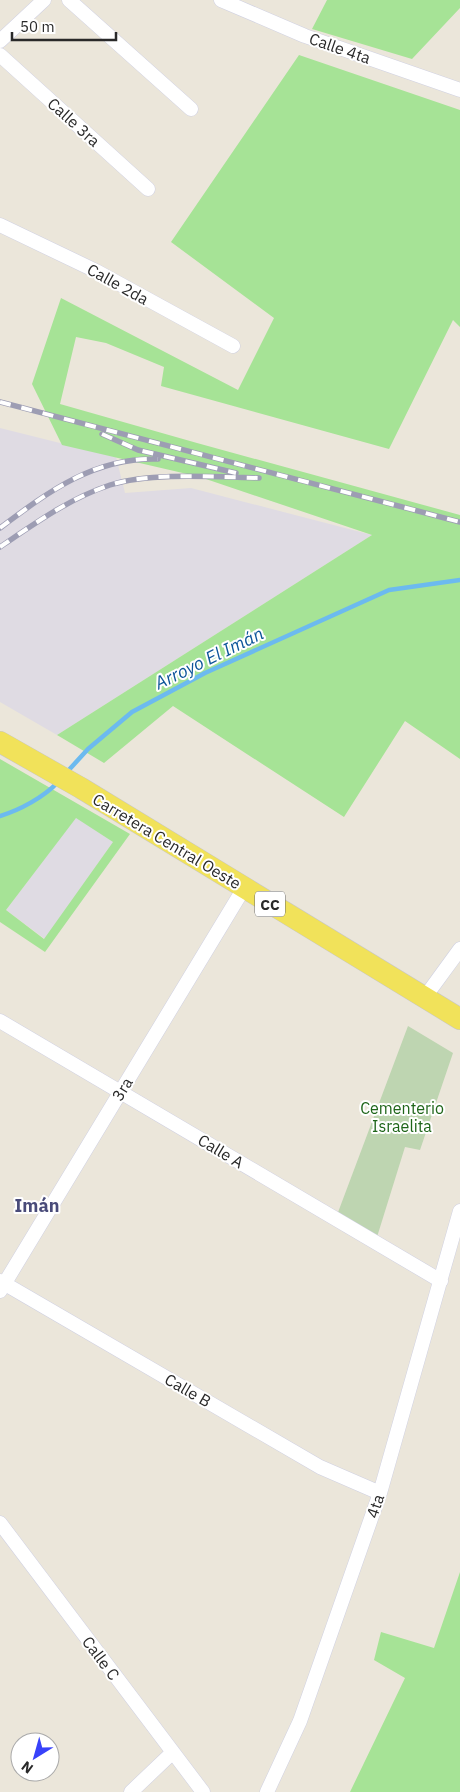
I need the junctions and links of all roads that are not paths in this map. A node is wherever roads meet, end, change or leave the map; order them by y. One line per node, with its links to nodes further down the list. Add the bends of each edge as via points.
1 (44, 0): 4 (street)
2 (69, 0): 7 (street)
3 (222, 0): 6 (street, Calle 4ta, via 305,36)
4 (0, 42)
5 (0, 55): 8 (street, Calle 3ra)
6 (460, 90)
7 (191, 109)
8 (148, 189)
9 (0, 225): 10 (street, Calle 2da, via 96,271)
10 (234, 346)
11 (0, 742): 12 (main road, Carretera Central Oeste / CC)
12 (244, 888): 14 (main road, Carretera Central Oeste / CC); 17 (street, 3ra)
13 (460, 949): 14 (street)
14 (425, 997): 15 (main road, Carretera Central Oeste / CC)
15 (460, 1019)
16 (0, 1021): 17 (street, Calle A)
17 (120, 1091): 19 (street, Calle A); 20 (street, 3ra)
18 (460, 1211): 19 (street, 4ta)
19 (441, 1281): 21 (street, 4ta)
20 (2, 1285): 21 (street, Calle B, via 320,1467)
21 (380, 1493): 26 (street, 4ta, via 300,1721)
22 (0, 1523): 23 (street, Calle C)
23 (173, 1752): 24 (street); 25 (street, Calle C)
24 (131, 1792)
25 (203, 1792)
26 (267, 1792)

